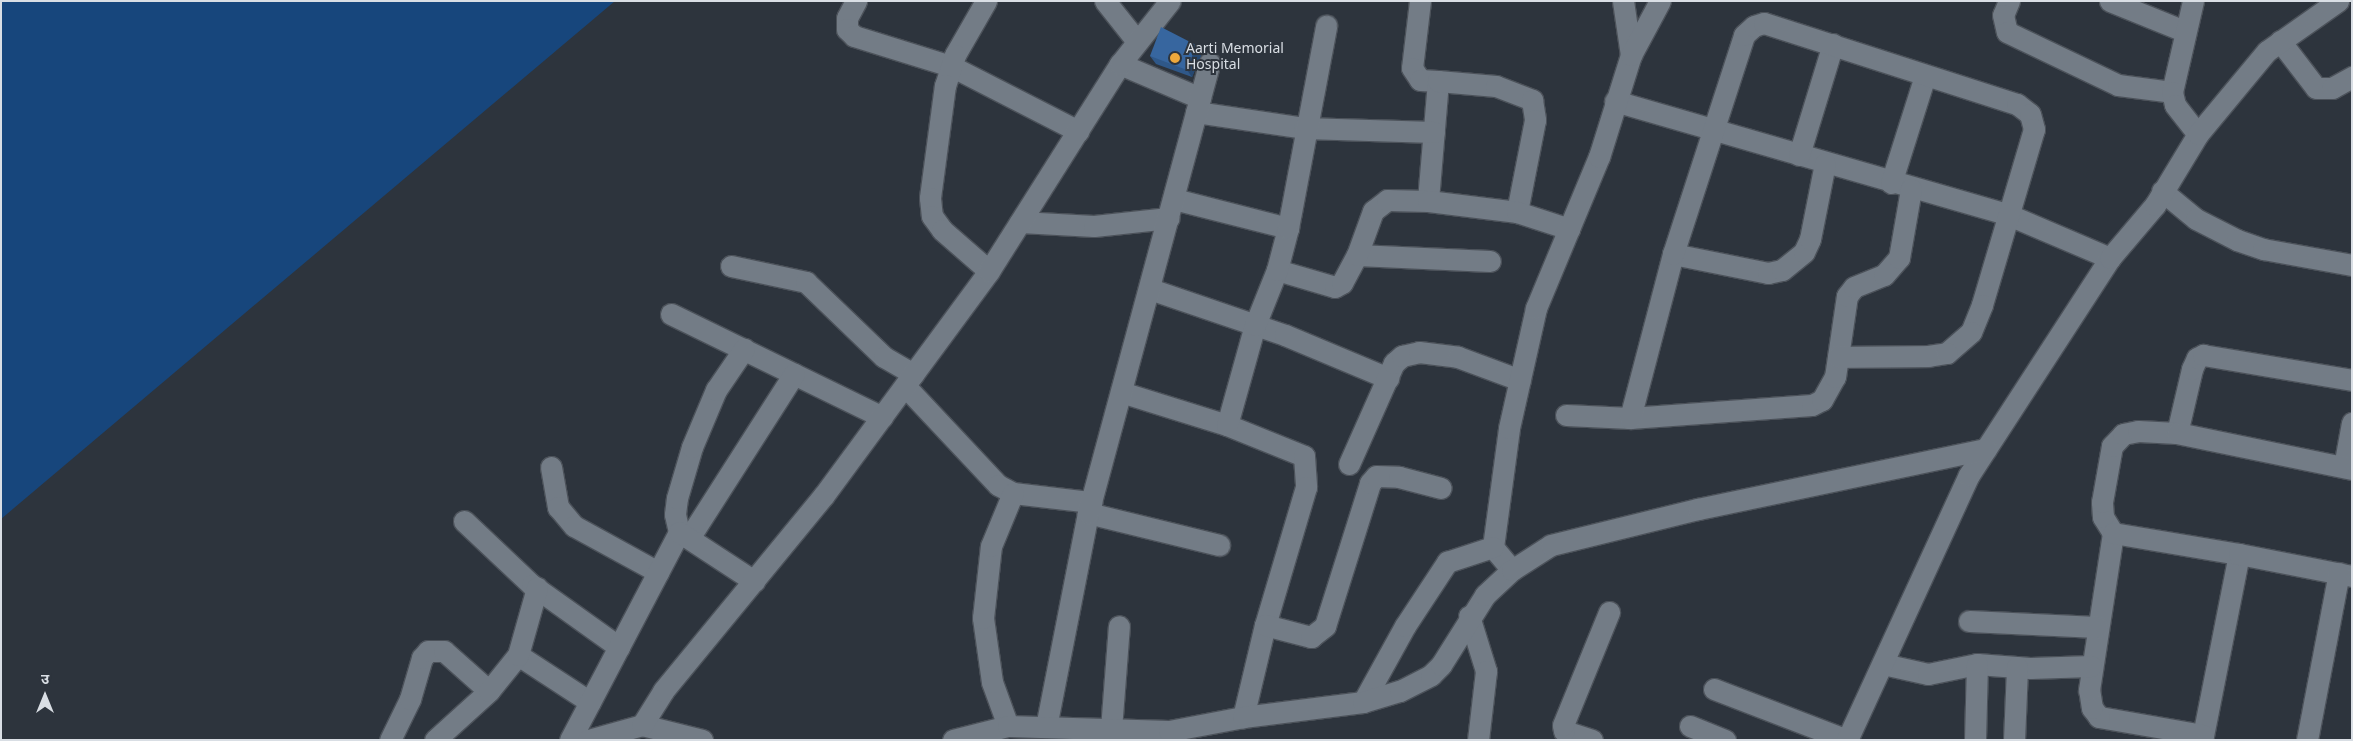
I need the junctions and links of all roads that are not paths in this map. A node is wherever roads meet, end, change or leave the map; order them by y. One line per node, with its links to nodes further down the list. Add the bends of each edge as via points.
1 (856, 1): 20 (street, via 847,18 847,29 854,36)
2 (986, 1): 20 (street)
3 (1105, 1): 14 (street)
4 (1170, 1): 14 (street)
5 (1420, 1): 23 (street, via 1412,68 1420,80)
6 (1623, 1): 17 (street)
7 (1660, 1): 17 (street)
8 (2009, 1): 24 (street, via 2003,15 2007,32 2118,85)
9 (2110, 1): 13 (street)
10 (2193, 1): 13 (street)
11 (2338, 1): 15 (street)
12 (1326, 26): 27 (street)
13 (2184, 31): 24 (street)
14 (1136, 40): 19 (street)
15 (2280, 41): 22 (street, via 2316,88 2332,88); 31 (street, via 2267,51)
16 (1833, 44): 21 (street); 29 (street, via 1764,23 1754,26 1744,35); 32 (street)
17 (1631, 55): 25 (street)
18 (1208, 63): 26 (street)
19 (1120, 64): 26 (street); 28 (street)
20 (951, 66): 28 (street); 51 (street, via 940,105 931,174 932,216 942,230)
21 (1925, 76): 34 (street); 40 (street, via 2017,104 2030,114 2032,142)
22 (2352, 77)
23 (1438, 81): 30 (street); 39 (street, via 1504,88 1532,100 1535,120)
24 (2172, 92): 31 (street, via 2175,104)
25 (1615, 101): 29 (street); 43 (street, via 1599,157)
26 (1198, 105): 27 (street); 38 (street)
27 (1304, 128): 30 (street); 42 (street)
28 (1078, 131): 41 (street)
29 (1714, 131): 32 (street); 44 (street)
30 (1434, 132): 37 (street)
31 (2198, 134): 36 (street)
32 (1799, 155): 33 (street)
33 (1825, 163): 34 (street); 44 (street, via 1810,239 1804,252 1782,270 1768,273)
34 (1891, 183): 35 (street)
35 (1911, 189): 40 (street); 56 (street, via 1900,258 1884,275 1854,287 1847,296)
36 (2162, 191): 46 (street); 48 (street, via 2196,219 2237,240 2263,249)
37 (1428, 201): 39 (street); 45 (street, via 1400,199 1378,204)
38 (1171, 208): 41 (street, via 1094,226); 42 (street); 52 (street)
39 (1517, 212): 43 (street)
40 (2009, 215): 46 (street); 56 (street, via 1982,305 1971,332 1960,344 1947,353 1928,356)
41 (1020, 222): 51 (street)
42 (1288, 228): 50 (street)
43 (1569, 229): 60 (street, via 1536,308)
44 (1673, 254): 65 (street)
45 (1357, 255): 47 (street); 50 (street, via 1347,276 1335,287)
46 (2110, 258): 69 (street)
47 (1490, 261)
48 (2352, 265)
49 (731, 266): 59 (street, via 806,282)
50 (1277, 270): 54 (street)
51 (989, 271): 59 (street)
52 (1150, 289): 54 (street); 62 (street)
53 (671, 314): 55 (street)
54 (1255, 325): 58 (street); 67 (street)
55 (744, 349): 57 (street); 78 (street, via 716,390 692,447 675,514)
56 (1838, 357): 65 (street, via 1829,392 1812,405)
57 (794, 374): 64 (street); 78 (street)
58 (1388, 378): 60 (street, via 1402,356 1420,352 1458,357); 70 (street)
59 (910, 380): 64 (street); 74 (street, via 987,474)
60 (1520, 380): 80 (street, via 1509,428)
61 (2352, 380): 68 (street, via 2203,355 2197,358 2192,370)
62 (1121, 392): 67 (street); 75 (street)
63 (1566, 415): 65 (street)
64 (882, 417): 85 (street)
65 (1630, 418)
66 (2352, 423): 72 (street)
67 (1227, 426): 90 (street, via 1294,449 1304,456 1307,465 1306,487)
68 (2177, 433): 72 (street); 77 (street, via 2138,431 2123,434 2112,446 2102,502 2103,517)
69 (1986, 449): 82 (street, via 1698,509 1551,545); 95 (street, via 1969,475)
70 (1349, 464)
71 (551, 467): 83 (street, via 558,506 574,526)
72 (2348, 468)
73 (1440, 488): 90 (street, via 1399,477 1376,476 1370,484 1325,626 1311,637)
74 (1013, 493): 75 (street); 105 (street, via 989,555 983,618 992,682)
75 (1090, 508): 79 (street); 107 (street)
76 (464, 521): 86 (street)
77 (2113, 533): 81 (street); 92 (street)
78 (684, 535): 83 (street); 85 (street)
79 (1219, 545)
80 (1493, 547): 82 (street); 102 (street, via 1447,562 1405,626)
81 (2239, 554): 84 (street); 111 (street)
82 (1512, 570): 88 (street)
83 (658, 572): 93 (street)
84 (2345, 574): 123 (street)
85 (754, 581): 104 (street, via 663,691)
86 (537, 588): 93 (street); 94 (street)
87 (1608, 612): 119 (street, via 1563,724 1564,731)
88 (1469, 616): 102 (street, via 1441,665 1431,675 1400,691); 118 (street, via 1486,671)
89 (1969, 621): 92 (street)
90 (1265, 625): 103 (street)
91 (1119, 626): 108 (street)
92 (2097, 627): 97 (street)
93 (619, 647): 101 (street)
94 (518, 656): 100 (street); 101 (street)
95 (1883, 664): 96 (street, via 1928,674); 99 (street, via 1847,740)
96 (1977, 664): 98 (street); 121 (street)
97 (2091, 666): 98 (street); 111 (street, via 2090,699 2099,717)
98 (2017, 667): 122 (street)
99 (1714, 689)
100 (489, 691): 112 (street, via 444,650 428,651 422,658 410,699); 113 (street)
101 (590, 702): 114 (street)
102 (1363, 702): 103 (street)
103 (1243, 717): 108 (street, via 1169,731)
104 (642, 725): 115 (street); 116 (street)
105 (1008, 726): 107 (street); 110 (street)
106 (1690, 726): 120 (street)
107 (1046, 727): 109 (street)
108 (1110, 733): 109 (street)
109 (1067, 734)
110 (979, 737): 117 (street)
111 (2203, 737)
112 (390, 740)
113 (435, 740)
114 (570, 740)
115 (588, 740)
116 (702, 740)
117 (953, 740)
118 (1478, 740)
119 (1592, 740)
120 (1725, 740)
121 (1975, 740)
122 (2014, 740)
123 (2307, 740)

